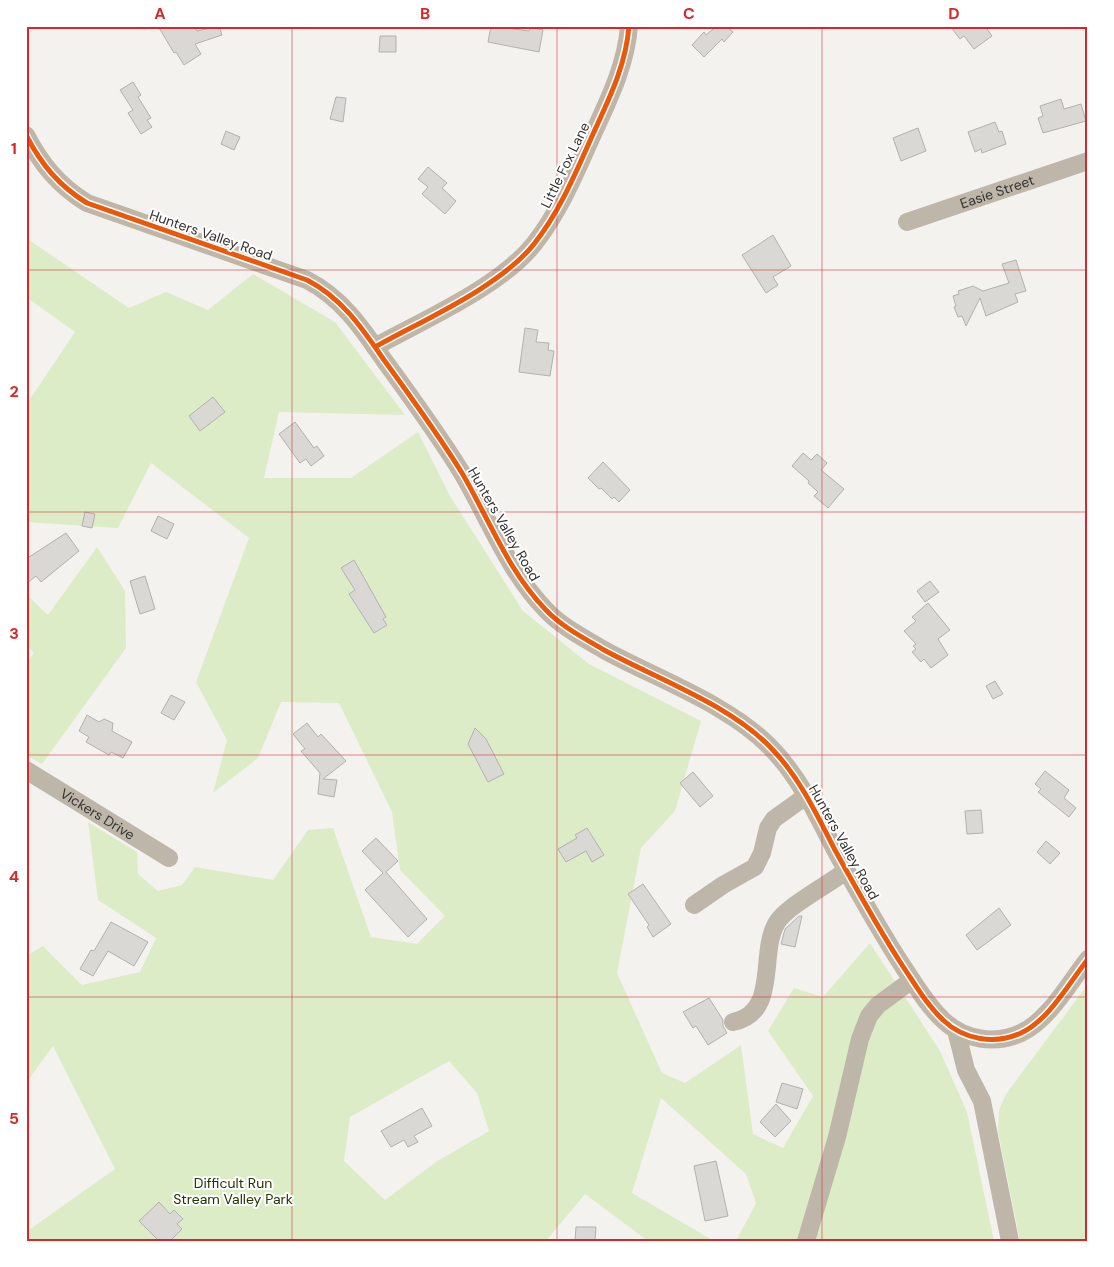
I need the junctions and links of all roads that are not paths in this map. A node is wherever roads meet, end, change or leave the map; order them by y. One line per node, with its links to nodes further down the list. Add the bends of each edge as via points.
1 (629, 26): 5 (street, Little Fox Lane, via 624,62 612,92 570,188 534,244 504,272 467,296)
2 (26, 136): 5 (street, Hunters Valley Road, via 46,169 87,203 307,280 337,299)
3 (1088, 160): 4 (street, Easie Street)
4 (907, 222)
5 (375, 347): 7 (street, Hunters Valley Road, via 442,442 505,552 530,592 545,609 586,639 738,721 772,749)
6 (26, 770): 8 (street, Vickers Drive)
7 (806, 796): 9 (street, Hunters Valley Road); 10 (street, via 774,819 755,867)
8 (169, 858)
9 (846, 871): 12 (street, Hunters Valley Road); 13 (street, via 783,913 775,925 769,947 760,1002 744,1020)
10 (694, 905)
11 (1088, 959): 14 (street, via 1045,1014 1023,1032 1011,1037 988,1039 968,1036)
12 (912, 980): 14 (street, Hunters Valley Road, via 930,1006); 15 (street, via 878,1005 869,1016 860,1039 838,1137)
13 (733, 1022)
14 (956, 1030): 16 (street, via 966,1070 982,1101)
15 (806, 1241)
16 (1010, 1241)

